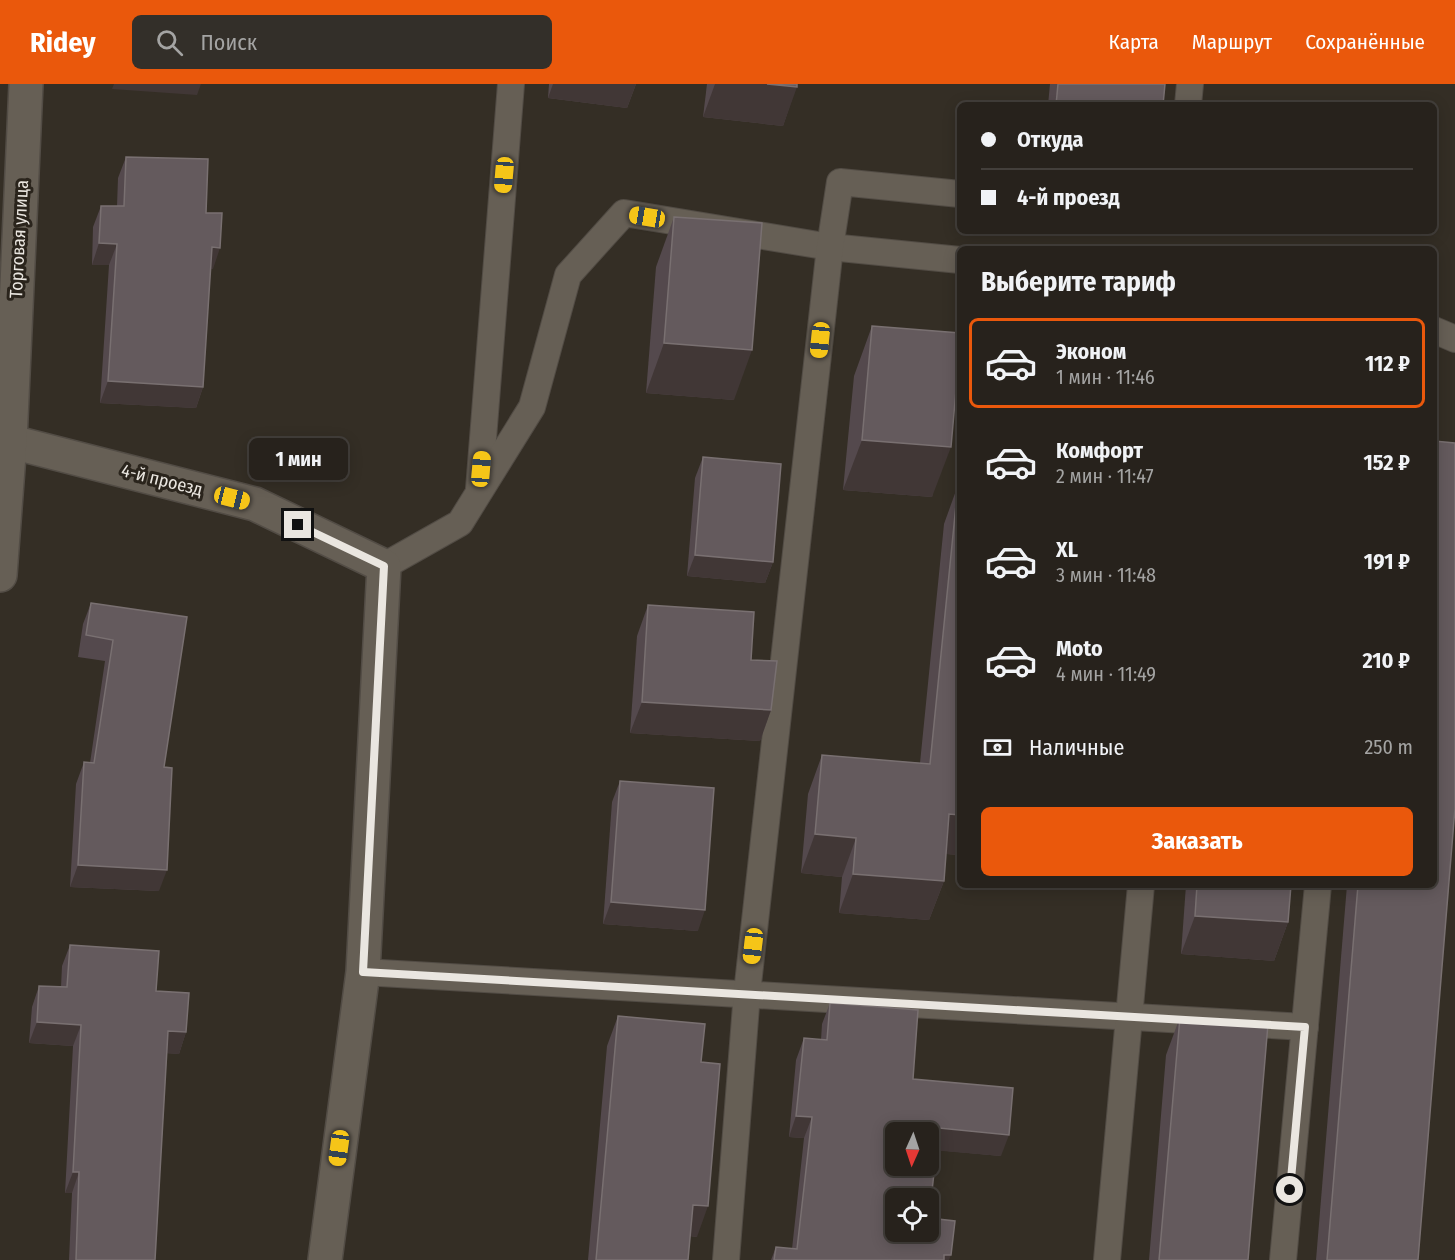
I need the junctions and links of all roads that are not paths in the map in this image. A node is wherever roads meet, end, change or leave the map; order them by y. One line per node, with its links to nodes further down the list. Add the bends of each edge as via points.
1 (26, 84): 10 (street, Торговая улица)
2 (511, 84): 11 (lane)
3 (1190, 84): 4 (lane)
4 (1188, 102)
5 (957, 194): 6 (lane, via 840,182)
6 (830, 247): 7 (lane); 11 (lane, via 624,213 568,275 532,407); 17 (lane)
7 (957, 260)
8 (1437, 331): 9 (lane)
9 (1455, 339)
10 (5, 440): 12 (street, 4-й проезд, via 255,504); 13 (street, Торговая улица)
11 (479, 492): 12 (lane, via 460,523)
12 (384, 566): 16 (street)
13 (0, 574)
14 (1141, 888): 18 (lane)
15 (1318, 888): 19 (lane)
16 (363, 972): 17 (lane); 20 (street)
17 (747, 993): 18 (lane); 21 (lane)
18 (1128, 1017): 19 (lane); 22 (lane)
19 (1305, 1027): 23 (lane)
20 (325, 1260)
21 (726, 1260)
22 (1107, 1260)
23 (1283, 1260)

